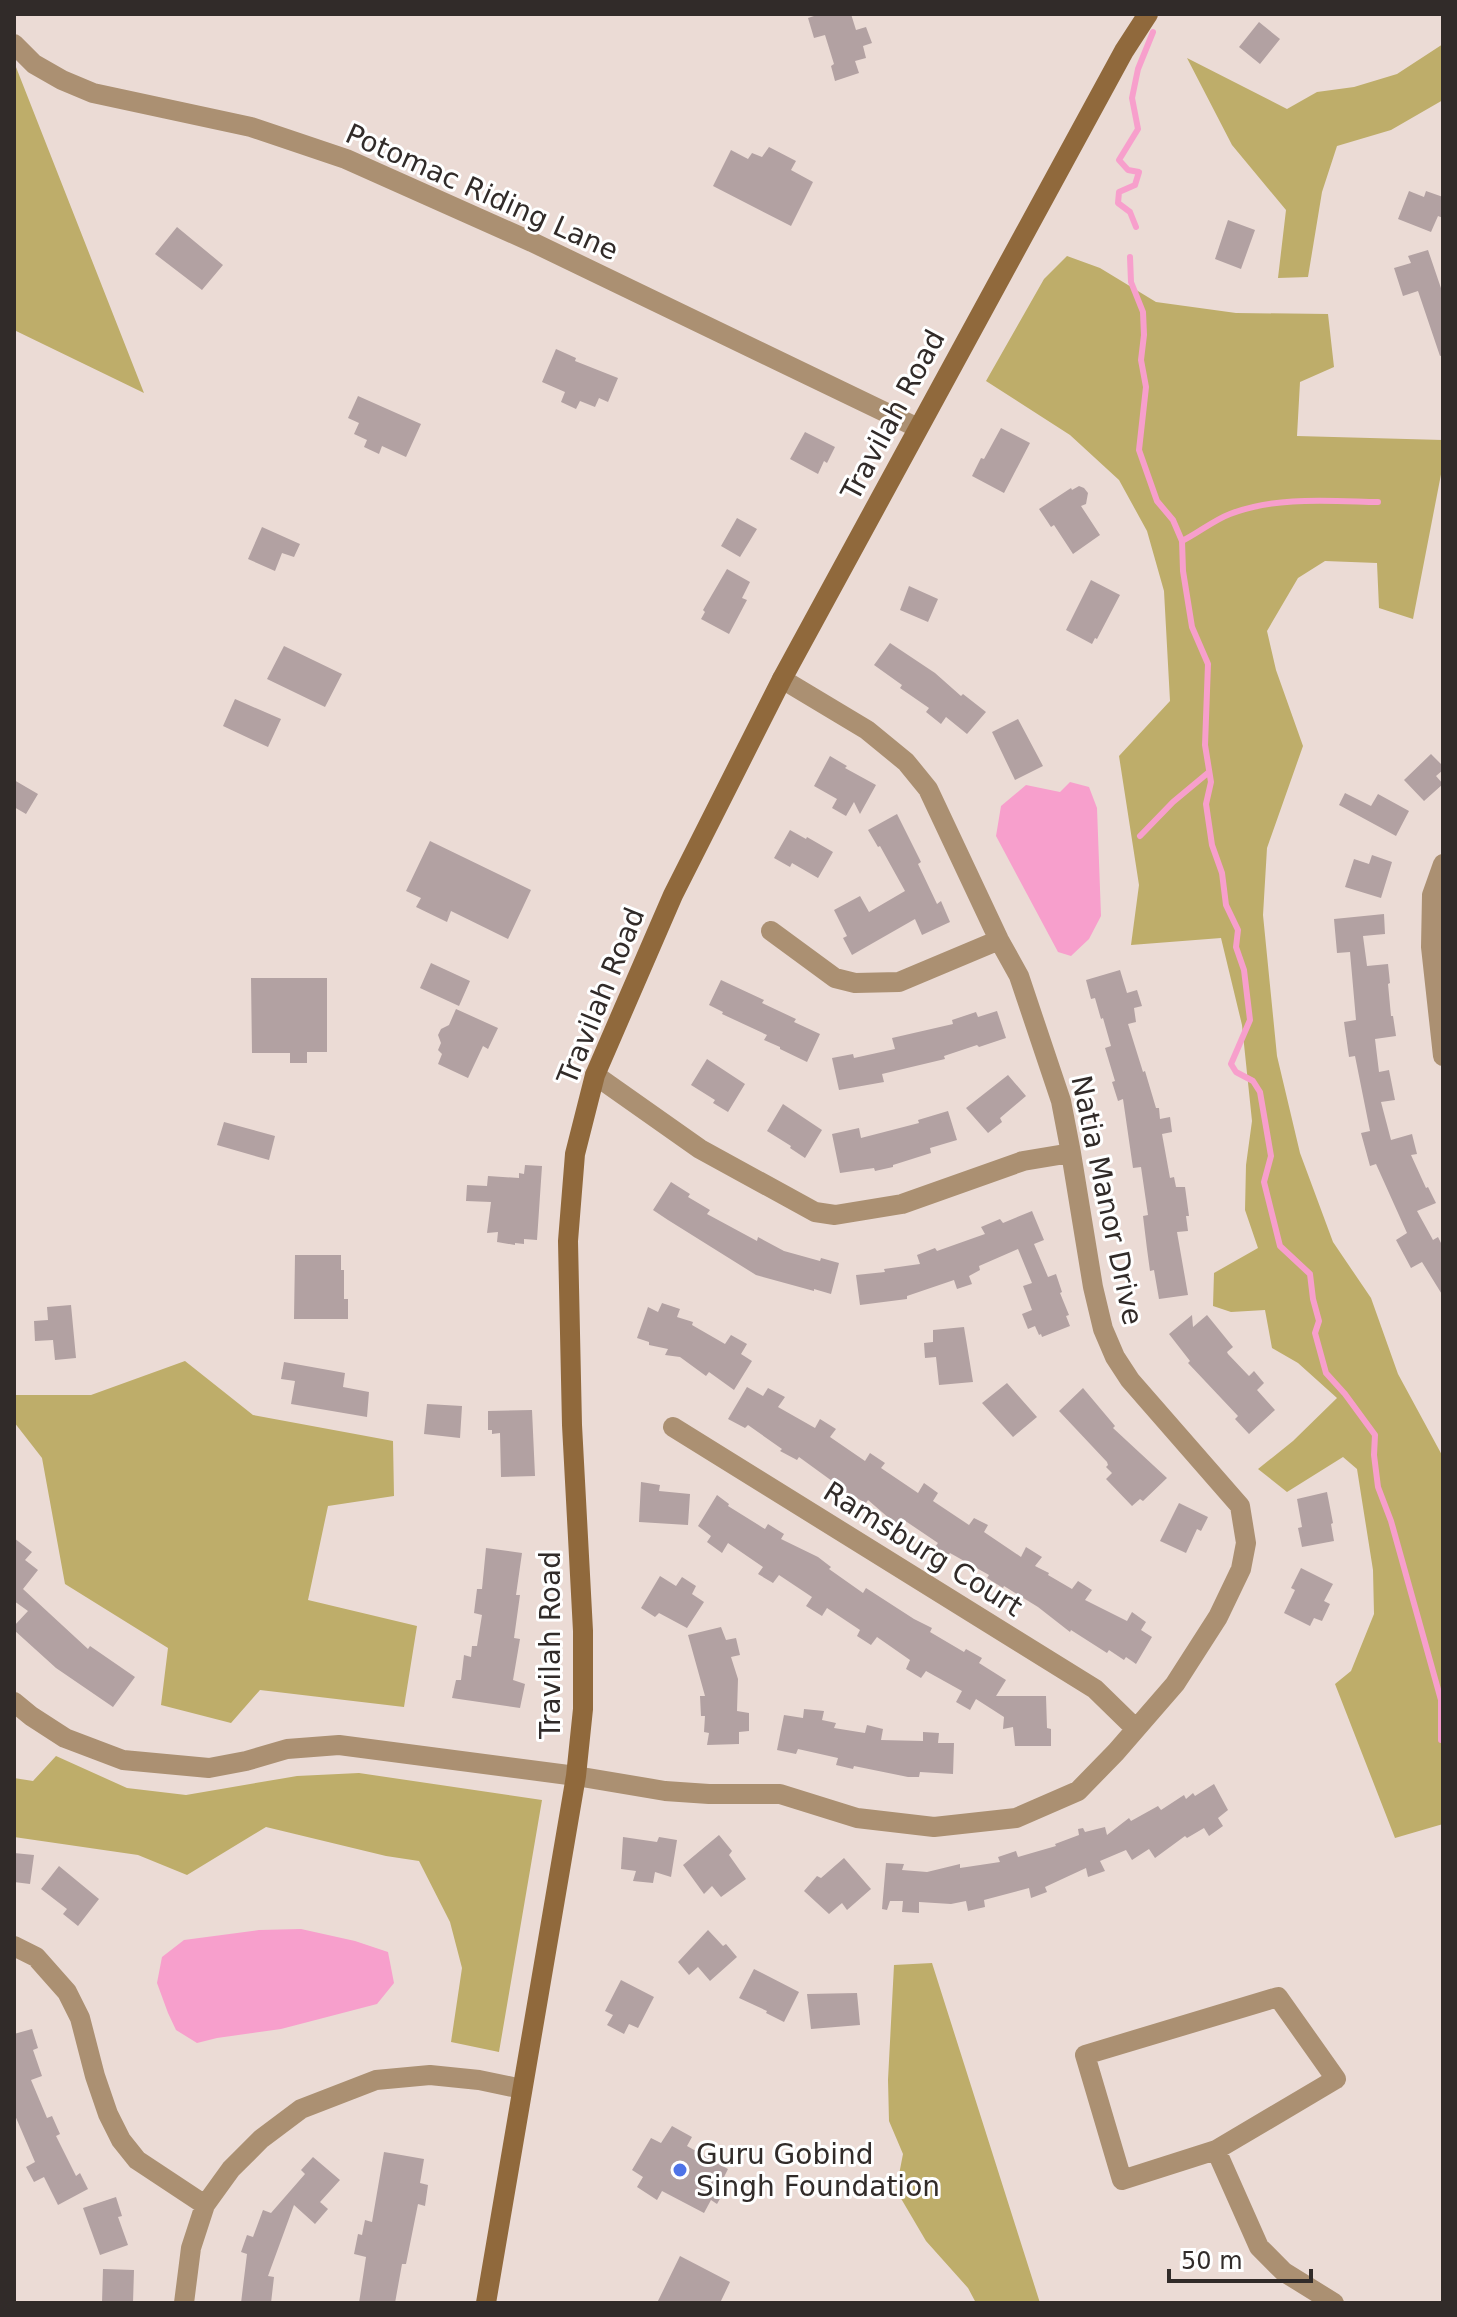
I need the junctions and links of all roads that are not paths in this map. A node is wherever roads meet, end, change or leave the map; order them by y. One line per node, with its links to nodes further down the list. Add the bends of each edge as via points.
1 (1148, 14): 3 (main road, Travilah Road)
2 (14, 44): 3 (street, Potomac Riding Lane, via 34,64 93,93 251,127 346,159 532,242)
3 (918, 428): 4 (main road, Travilah Road)
4 (782, 679): 7 (street, Natia Manor Drive, via 867,730 906,762 928,789); 9 (main road, Travilah Road, via 673,895)
5 (1443, 864): 8 (street, via 1432,895 1431,947)
6 (771, 931): 7 (street, via 835,978 855,983 899,982)
7 (999, 940): 10 (street, Natia Manor Drive, via 1019,976 1061,1101)
8 (1443, 1056)
9 (595, 1075): 10 (street, via 700,1149 815,1212 835,1215 902,1204 1023,1161); 14 (main road, Travilah Road, via 575,1154 568,1241 583,1631)
10 (1071, 1153): 13 (street, Natia Manor Drive, via 1093,1287 1115,1357 1240,1506 1246,1543 1241,1569 1218,1617 1175,1684)
11 (673, 1427): 13 (street, Ramsburg Court, via 1095,1689)
12 (14, 1702): 14 (street, Natia Manor Drive, via 65,1738 123,1760 209,1768 287,1749 339,1745)
13 (1136, 1729): 14 (street, Natia Manor Drive, via 1078,1791 1016,1818 934,1827 857,1818 780,1794 665,1791)
14 (576, 1776): 16 (main road, Travilah Road)
15 (14, 1946): 18 (street, via 36,1957 67,1992 121,2140 137,2160)
16 (522, 2089): 18 (street, via 430,2075 376,2080 338,2093 301,2109 261,2139); 20 (main road, Travilah Road)
17 (1216, 2150): 17 (street, via 1122,2180 1085,2055 1278,1997 1336,2079); 21 (street, via 1259,2247 1284,2272)
18 (205, 2205): 19 (street, via 191,2248)
19 (184, 2303)
20 (486, 2303)
21 (1334, 2303)

